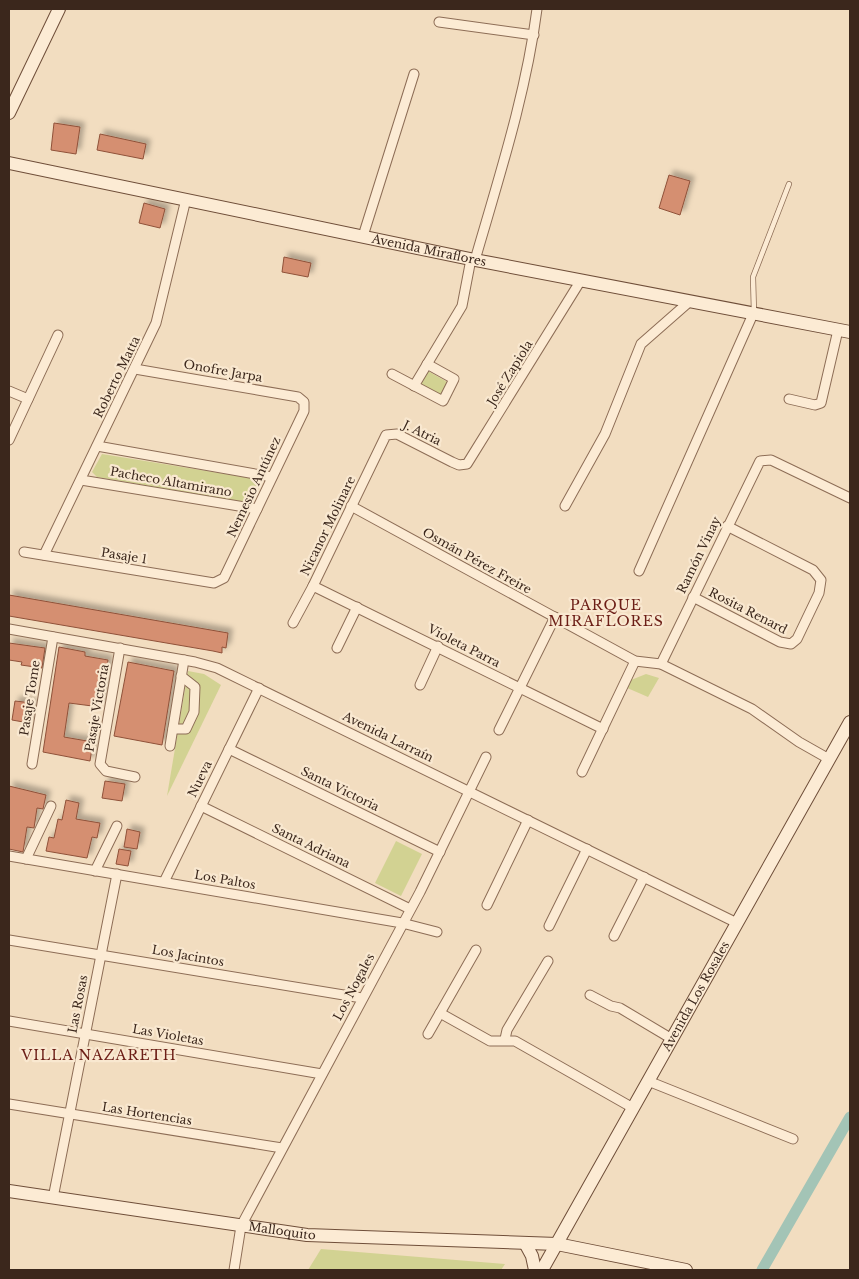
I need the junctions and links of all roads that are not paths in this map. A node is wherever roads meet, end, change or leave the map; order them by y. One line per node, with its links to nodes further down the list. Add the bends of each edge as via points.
1 (59, 9): 6 (street)
2 (537, 9): 4 (street)
3 (439, 22): 4 (street)
4 (534, 35): 11 (street, via 512,132)
5 (414, 74): 10 (street)
6 (9, 113)
7 (9, 163): 9 (street, Avenida Miraflores)
8 (789, 184): 14 (lane, via 753,277)
9 (186, 199): 10 (street, Avenida Miraflores); 18 (street, Roberto Matta, via 156,323)
10 (363, 236): 11 (street, Avenida Miraflores)
11 (473, 260): 12 (street, Avenida Miraflores); 17 (street, via 462,306)
12 (581, 280): 13 (street, Avenida Miraflores); 28 (street, José Zapiola, via 471,460 463,465)
13 (690, 301): 14 (street, Avenida Miraflores); 33 (street, via 641,344 605,434)
14 (753, 314): 15 (street, Avenida Miraflores); 38 (street)
15 (844, 331): 22 (street, via 820,405)
16 (58, 335): 23 (street)
17 (427, 364): 20 (street); 20 (street, via 454,379 443,401)
18 (135, 369): 24 (street, Onofre Jarpa, via 298,397); 27 (street, Roberto Matta)
19 (392, 374): 20 (street)
20 (414, 386)
21 (9, 392): 23 (street)
22 (789, 398)
23 (28, 399): 25 (street)
24 (304, 402): 29 (street, Nemesio Antúnez, via 304,411)
25 (9, 440)
26 (383, 440): 28 (street, J. Atria, via 390,433 397,434); 32 (street, Nicanor Molinare)
27 (97, 446): 29 (street); 30 (street, Roberto Matta)
28 (452, 462)
29 (272, 477): 34 (street, Nemesio Antúnez)
30 (81, 480): 34 (street, Pacheco Altamirano); 37 (street, Roberto Matta)
31 (850, 498): 35 (street, Ramón Vinay, via 772,460 762,460)
32 (351, 506): 40 (street, Nicanor Molinare); 43 (street, Osmán Pérez Freire)
33 (565, 506)
34 (257, 509): 39 (street, Nemesio Antúnez)
35 (727, 526): 41 (street, Ramón Vinay); 41 (street, Rosita Renard, via 818,575 821,586 804,624 794,642 785,644)
36 (24, 552): 37 (street, Pasaje 1)
37 (44, 555): 39 (street, Pasaje 1)
38 (639, 572)
39 (220, 582)
40 (313, 586): 42 (street, Violeta Parra); 44 (street, Nicanor Molinare)
41 (693, 597): 52 (street, Ramón Vinay)
42 (357, 607): 47 (street, Violeta Parra); 49 (street)
43 (555, 617): 51 (street, Osmán Pérez Freire); 56 (street)
44 (292, 623)
45 (9, 629): 46 (street, Avenida Larraín)
46 (53, 637): 48 (street, Avenida Larraín); 65 (street, Pasaje Tome)
47 (438, 646): 54 (street); 56 (street, Violeta Parra)
48 (120, 648): 50 (street, Avenida Larraín); 67 (street, Pasaje Victoria, via 100,764 106,771)
49 (337, 648)
50 (184, 660): 53 (street); 55 (street, Avenida Larraín, via 217,668)
51 (635, 661): 52 (street, Osmán Pérez Freire); 59 (street)
52 (661, 664): 64 (street, Osmán Pérez Freire, via 752,709)
53 (182, 676): 58 (street); 58 (street, via 195,687 194,712 186,729)
54 (420, 685)
55 (259, 688): 62 (street, Nueva); 68 (street, Avenida Larraín)
56 (520, 688): 59 (street, Violeta Parra); 60 (street)
57 (850, 722): 64 (street, Avenida Los Rosales)
58 (173, 729): 61 (street)
59 (603, 729): 66 (street)
60 (498, 730)
61 (170, 746)
62 (229, 749): 70 (street, Nueva); 74 (street, Santa Victoria)
63 (486, 757): 68 (street, Los Nogales)
64 (829, 759): 84 (street, Avenida Los Rosales)
65 (32, 764)
66 (582, 772)
67 (135, 777)
68 (469, 791): 71 (street, Avenida Larraín); 74 (street, Los Nogales)
69 (51, 806): 76 (street)
70 (201, 806): 80 (street, Nueva); 82 (street, Santa Adriana)
71 (528, 820): 73 (street, Avenida Larraín); 81 (street)
72 (116, 826): 77 (street)
73 (587, 849): 79 (street, Avenida Larraín); 85 (street)
74 (440, 852): 82 (street, Los Nogales)
75 (9, 856): 76 (street, Los Paltos)
76 (26, 859): 77 (street, Los Paltos)
77 (95, 871): 78 (street, Los Paltos)
78 (116, 874): 80 (street, Los Paltos); 90 (street, Las Rosas)
79 (644, 877): 84 (street, Avenida Larraín); 87 (street)
80 (164, 882): 83 (street, Los Paltos)
81 (487, 905)
82 (410, 910): 83 (street, Los Nogales)
83 (402, 923): 86 (street, Los Paltos); 93 (street, Los Nogales)
84 (737, 923): 99 (street, Avenida Los Rosales)
85 (549, 926)
86 (437, 932)
87 (614, 936)
88 (9, 940): 90 (street, Los Jacintos)
89 (476, 950): 94 (street)
90 (101, 954): 93 (street, Los Jacintos); 96 (street, Las Rosas)
91 (548, 961): 98 (street, via 507,1030)
92 (590, 994): 99 (street)
93 (362, 998): 100 (street, Los Nogales)
94 (440, 1013): 97 (street); 98 (street, via 490,1041)
95 (9, 1021): 96 (street, Las Violetas)
96 (85, 1033): 100 (street, Las Violetas); 104 (street, Las Rosas)
97 (428, 1034)
98 (505, 1039): 103 (street, via 515,1040)
99 (672, 1039): 101 (street, Avenida Los Rosales)
100 (322, 1074): 106 (street, Los Nogales)
101 (648, 1080): 103 (street, Avenida Los Rosales); 105 (street)
102 (9, 1104): 104 (street, Las Hortencias)
103 (633, 1108): 111 (street, Avenida Los Rosales)
104 (70, 1114): 106 (street, Las Hortencias); 108 (street, Las Rosas)
105 (794, 1139)
106 (282, 1148): 109 (street, Los Nogales)
107 (9, 1191): 108 (street, Malloquito)
108 (53, 1198): 109 (street, Malloquito)
109 (241, 1226): 110 (street, Malloquito, via 330,1237); 112 (street, Los Nogales)
110 (525, 1243): 111 (street, Malloquito); 113 (street)
111 (557, 1244): 114 (street, Avenida Los Rosales); 115 (street, Malloquito)
112 (234, 1270)
113 (535, 1270)
114 (542, 1270)
115 (686, 1270)

